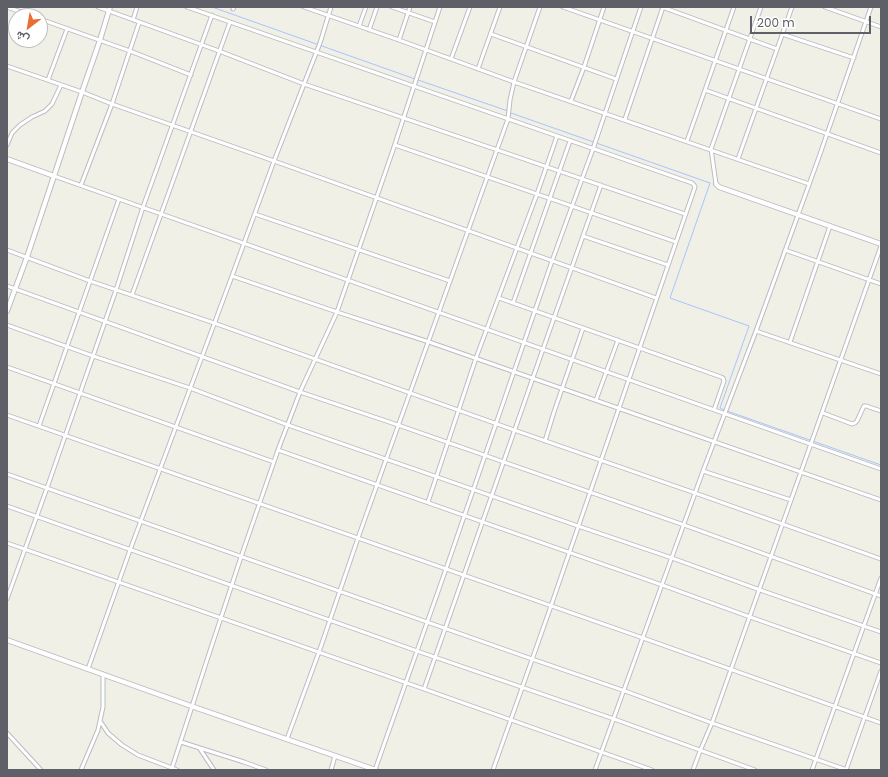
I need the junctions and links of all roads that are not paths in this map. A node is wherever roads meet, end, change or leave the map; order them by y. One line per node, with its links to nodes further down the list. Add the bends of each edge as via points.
1 (98, 7): 23 (street)
2 (138, 7): 28 (street)
3 (187, 7): 26 (street)
4 (305, 7): 27 (street)
5 (331, 7): 27 (street)
6 (366, 7): 35 (street)
7 (377, 7): 38 (street)
8 (392, 7): 25 (street)
9 (410, 7): 25 (street)
10 (440, 7): 33 (street)
11 (470, 7): 55 (street)
12 (500, 7): 41 (street)
13 (540, 7): 48 (street)
14 (563, 7): 24 (street)
15 (604, 7): 29 (street)
16 (641, 7): 40 (street)
17 (663, 7): 39 (street); 43 (street)
18 (734, 7): 39 (street)
19 (761, 7): 44 (street)
20 (792, 7): 42 (street)
21 (825, 7): 34 (street)
22 (871, 7): 34 (street)
23 (110, 9): 28 (street); 45 (street)
24 (572, 9): 29 (street)
25 (408, 13): 33 (street); 46 (street)
26 (212, 15): 32 (street); 47 (street)
27 (328, 15): 35 (street); 53 (street)
28 (133, 20): 31 (street)
29 (600, 20): 40 (street); 58 (street)
30 (48, 22): 37 (street)
31 (140, 22): 47 (street); 51 (street)
32 (230, 22): 52 (street); 53 (street)
33 (435, 22): 50 (street)
34 (866, 22): 36 (street); 54 (street)
35 (359, 26): 38 (street)
36 (881, 27)
37 (67, 28): 45 (street); 64 (street)
38 (369, 30): 46 (street)
39 (726, 30): 44 (street); 56 (street)
40 (632, 32): 43 (street); 62 (street)
41 (491, 34): 48 (street); 59 (street)
42 (782, 34): 49 (street); 54 (street)
43 (653, 39): 56 (street); 79 (street)
44 (750, 39): 49 (street); 60 (street)
45 (100, 40): 51 (street); 70 (street)
46 (399, 40): 50 (street)
47 (202, 45): 52 (street); 61 (street)
48 (526, 47): 58 (street); 65 (street)
49 (777, 49): 63 (street)
50 (426, 50): 55 (street); 68 (street)
51 (130, 51): 61 (street); 73 (street)
52 (219, 51): 66 (street); 82 (street)
53 (316, 52): 66 (street); 68 (street)
54 (854, 58): 74 (street)
55 (452, 59): 59 (street)
56 (715, 61): 60 (street); 69 (street)
57 (7, 66): 64 (street)
58 (584, 67): 62 (street); 72 (street)
59 (478, 69): 65 (street)
60 (739, 69): 63 (street); 71 (street)
61 (191, 75): 81 (street)
62 (616, 79): 76 (street)
63 (766, 79): 74 (street); 75 (street)
64 (48, 80): 67 (street)
65 (514, 82): 72 (street); 78 (street)
66 (304, 84): 77 (street); 95 (street)
67 (61, 85): 70 (street); 87 (street, via 52,104 45,111 20,125 12,133)
68 (414, 86): 77 (street); 78 (street)
69 (705, 90): 71 (street); 86 (street)
70 (82, 92): 73 (street); 98 (street)
71 (729, 99): 75 (street); 90 (street)
72 (571, 101): 76 (street)
73 (112, 104): 81 (street); 103 (street)
74 (837, 104): 80 (street); 83 (street)
75 (756, 108): 83 (street); 94 (street)
76 (605, 112): 79 (street); 89 (street)
77 (404, 118): 88 (street); 91 (street)
78 (508, 119): 84 (street); 91 (street)
79 (625, 119): 86 (street)
80 (881, 119)
81 (173, 125): 82 (street); 110 (street)
82 (190, 132): 95 (street); 112 (street)
83 (827, 134): 92 (street); 102 (street)
84 (557, 136): 85 (street); 96 (street)
85 (570, 141): 89 (street); 97 (street)
86 (687, 141): 90 (street)
87 (7, 145)
88 (395, 145): 99 (street); 106 (street)
89 (593, 149): 100 (street); 114 (street, via 694,185)
90 (711, 149): 94 (street); 101 (street)
91 (497, 150): 96 (street); 99 (street)
92 (881, 153)
93 (7, 159): 98 (street)
94 (738, 159): 102 (street)
95 (274, 161): 106 (street); 113 (street)
96 (546, 167): 97 (street); 105 (street)
97 (559, 171): 100 (street); 108 (street)
98 (54, 176): 103 (street); 127 (street)
99 (487, 177): 105 (street); 117 (street)
100 (582, 179): 104 (street); 109 (street)
101 (716, 184): 115 (street)
102 (810, 184): 115 (street)
103 (81, 185): 107 (street)
104 (601, 185): 111 (street); 114 (street)
105 (537, 194): 108 (street); 122 (street)
106 (376, 198): 117 (street); 124 (street)
107 (119, 199): 110 (street); 135 (street)
108 (549, 199): 109 (street); 126 (street)
109 (572, 207): 111 (street); 128 (street)
110 (144, 208): 112 (street); 140 (street)
111 (591, 213): 118 (street); 119 (street)
112 (161, 214): 120 (street); 141 (street)
113 (255, 214): 120 (street); 124 (street)
114 (685, 214): 119 (street)
115 (798, 215): 116 (street); 125 (street)
116 (830, 226): 121 (street); 129 (street)
117 (468, 231): 122 (street); 136 (street)
118 (584, 236): 130 (street); 131 (street)
119 (676, 242): 130 (street)
120 (244, 243): 132 (street); 133 (street)
121 (881, 245): 134 (street)
122 (516, 248): 126 (street); 142 (street)
123 (7, 250): 127 (street)
124 (359, 250): 133 (street); 136 (street)
125 (785, 250): 129 (street); 156 (street)
126 (530, 253): 128 (street); 144 (street)
127 (27, 257): 135 (street); 139 (street)
128 (552, 261): 131 (street); 146 (street)
129 (818, 261): 134 (street); 159 (street)
130 (668, 266): 143 (street)
131 (572, 268): 143 (street); 150 (street)
132 (232, 276): 148 (street); 152 (street)
133 (348, 280): 148 (street); 149 (street)
134 (869, 280): 137 (street); 169 (street)
135 (90, 281): 140 (street); 147 (street)
136 (450, 281): 149 (street)
137 (881, 284)
138 (7, 286): 139 (street)
139 (15, 289): 145 (street); 147 (street)
140 (116, 290): 141 (street); 151 (street)
141 (132, 295): 152 (street)
142 (499, 298): 144 (street); 155 (street)
143 (656, 298): 162 (street)
144 (513, 303): 146 (street)
145 (7, 311)
146 (535, 311): 150 (street); 160 (street)
147 (79, 312): 151 (street); 161 (street)
148 (337, 312): 158 (street); 167 (street)
149 (439, 312): 155 (street); 158 (street)
150 (554, 318): 154 (street); 163 (street)
151 (105, 321): 164 (street); 165 (street)
152 (214, 324): 165 (street); 167 (street)
153 (7, 325): 161 (street)
154 (583, 328): 157 (street); 168 (street)
155 (487, 330): 160 (street); 166 (street)
156 (756, 331): 159 (street); 188 (street)
157 (618, 340): 162 (street); 172 (street)
158 (429, 342): 166 (street); 181 (street)
159 (790, 342): 169 (street)
160 (524, 343): 163 (street); 171 (street)
161 (67, 346): 164 (street); 176 (street)
162 (639, 348): 175 (street); 185 (street, via 723,378)
163 (543, 349): 168 (street); 174 (street)
164 (93, 356): 177 (street); 180 (street)
165 (202, 356): 177 (street); 179 (street)
166 (476, 358): 171 (street); 184 (street)
167 (315, 360): 179 (street); 181 (street)
168 (572, 360): 172 (street); 178 (street)
169 (841, 360): 173 (street); 187 (street)
170 (7, 367): 176 (street)
171 (514, 372): 174 (street); 190 (street)
172 (607, 372): 175 (street); 182 (street)
173 (881, 374)
174 (533, 378): 178 (street); 195 (street)
175 (628, 380): 183 (street); 185 (street)
176 (54, 384): 180 (street); 193 (street)
177 (190, 388): 191 (street); 194 (street)
178 (562, 389): 182 (street); 197 (street)
179 (300, 392): 191 (street); 192 (street)
180 (80, 393): 194 (street); 196 (street)
181 (410, 393): 184 (street); 192 (street)
182 (596, 400): 183 (street)
183 (618, 408): 198 (street); 204 (street)
184 (459, 410): 190 (street); 199 (street)
185 (714, 410): 188 (street)
186 (881, 411): 187 (street, via 864,406 852,424)
187 (823, 413): 200 (street)
188 (725, 414): 198 (street); 200 (street)
189 (7, 415): 193 (street)
190 (496, 424): 195 (street); 202 (street)
191 (288, 425): 201 (street); 203 (street)
192 (398, 425): 199 (street); 203 (street)
193 (39, 426): 196 (street)
194 (176, 427): 205 (street); 207 (street)
195 (514, 430): 197 (street); 206 (street)
196 (66, 435): 207 (street); 214 (street)
197 (545, 441): 204 (street)
198 (714, 442): 209 (street); 210 (street)
199 (448, 443): 202 (street); 212 (street)
200 (811, 445): 208 (street); 210 (street)
201 (278, 450): 205 (street); 213 (street)
202 (485, 455): 206 (street); 215 (street)
203 (386, 459): 212 (street); 213 (street)
204 (601, 460): 216 (street); 217 (street)
205 (274, 462): 222 (street)
206 (503, 462): 216 (street); 218 (street)
207 (160, 468): 222 (street); 226 (street)
208 (881, 469)
209 (703, 471): 217 (street); 219 (street)
210 (802, 472): 219 (street); 220 (street)
211 (7, 474): 214 (street)
212 (437, 477): 215 (street); 221 (street)
213 (377, 485): 221 (street); 231 (street)
214 (47, 488): 224 (street); 226 (street)
215 (474, 490): 218 (street); 225 (street)
216 (590, 492): 228 (street); 230 (street)
217 (695, 492): 228 (street); 229 (street)
218 (491, 496): 227 (street); 230 (street)
219 (791, 500): 229 (street)
220 (881, 500)
221 (428, 502): 225 (street)
222 (260, 503): 231 (street); 236 (street)
223 (7, 506): 224 (street)
224 (37, 516): 233 (street); 234 (street)
225 (465, 516): 227 (street); 240 (street)
226 (140, 521): 234 (street); 236 (street)
227 (482, 522): 235 (street); 241 (street)
228 (684, 524): 237 (street); 238 (street)
229 (782, 524): 237 (street); 239 (street)
230 (578, 526): 235 (street); 238 (street)
231 (358, 538): 240 (street); 247 (street)
232 (7, 543): 233 (street)
233 (26, 550): 243 (street); 250 (street)
234 (130, 550): 243 (street); 245 (street)
235 (569, 553): 244 (street); 251 (street)
236 (241, 557): 245 (street); 247 (street)
237 (771, 557): 246 (street); 248 (street)
238 (672, 558): 244 (street); 246 (street)
239 (881, 559)
240 (446, 569): 241 (street); 255 (street)
241 (464, 575): 251 (street); 257 (street)
242 (881, 578): 248 (street)
243 (119, 582): 253 (street); 267 (street)
244 (662, 585): 252 (street); 259 (street)
245 (232, 586): 253 (street); 254 (street)
246 (760, 590): 252 (street); 256 (street)
247 (340, 591): 254 (street); 255 (street)
248 (875, 594): 249 (street); 256 (street)
249 (881, 596)
250 (7, 600)
251 (551, 606): 259 (street); 265 (street)
252 (750, 617): 263 (street); 268 (street)
253 (220, 618): 262 (street); 277 (street)
254 (330, 620): 261 (street); 262 (street)
255 (427, 622): 257 (street); 261 (street)
256 (864, 626): 258 (street); 263 (street)
257 (446, 628): 264 (street); 265 (street)
258 (881, 632)
259 (643, 638): 268 (street); 276 (street)
260 (7, 640): 267 (street)
261 (417, 651): 264 (street); 271 (street)
262 (319, 652): 271 (street); 286 (street)
263 (854, 654): 266 (street); 278 (street)
264 (436, 657): 274 (street); 275 (street)
265 (532, 659): 274 (street); 276 (street)
266 (881, 664)
267 (88, 669): 270 (street)
268 (732, 670): 278 (street); 283 (street)
269 (881, 672): 272 (street)
270 (103, 674): 277 (street); 281 (street, via 103,707)
271 (406, 682): 275 (street); 300 (street)
272 (877, 684): 273 (street); 279 (street)
273 (881, 685)
274 (522, 688): 280 (street); 282 (street)
275 (424, 689): 282 (street)
276 (624, 690): 280 (street); 283 (street)
277 (191, 706): 286 (street); 287 (street)
278 (835, 707): 279 (street); 292 (street)
279 (864, 717): 284 (street); 307 (street)
280 (614, 719): 289 (street); 290 (street)
281 (100, 720): 293 (street, via 108,733 122,745 138,755); 295 (street)
282 (511, 720): 290 (street); 301 (street)
283 (712, 723): 289 (street); 292 (street)
284 (881, 723)
285 (7, 733): 294 (street)
286 (287, 739): 291 (street)
287 (181, 742): 288 (street); 293 (street)
288 (200, 749): 297 (street); 298 (street)
289 (700, 751): 304 (street); 305 (street)
290 (602, 752): 302 (street); 303 (street)
291 (335, 756): 299 (street); 300 (street)
292 (816, 759): 306 (street); 307 (street)
293 (172, 768): 296 (street)
294 (41, 770)
295 (81, 770)
296 (177, 770)
297 (214, 770)
298 (266, 770)
299 (331, 770)
300 (375, 770)
301 (493, 770)
302 (596, 770)
303 (652, 770)
304 (693, 770)
305 (755, 770)
306 (812, 770)
307 (846, 770)

